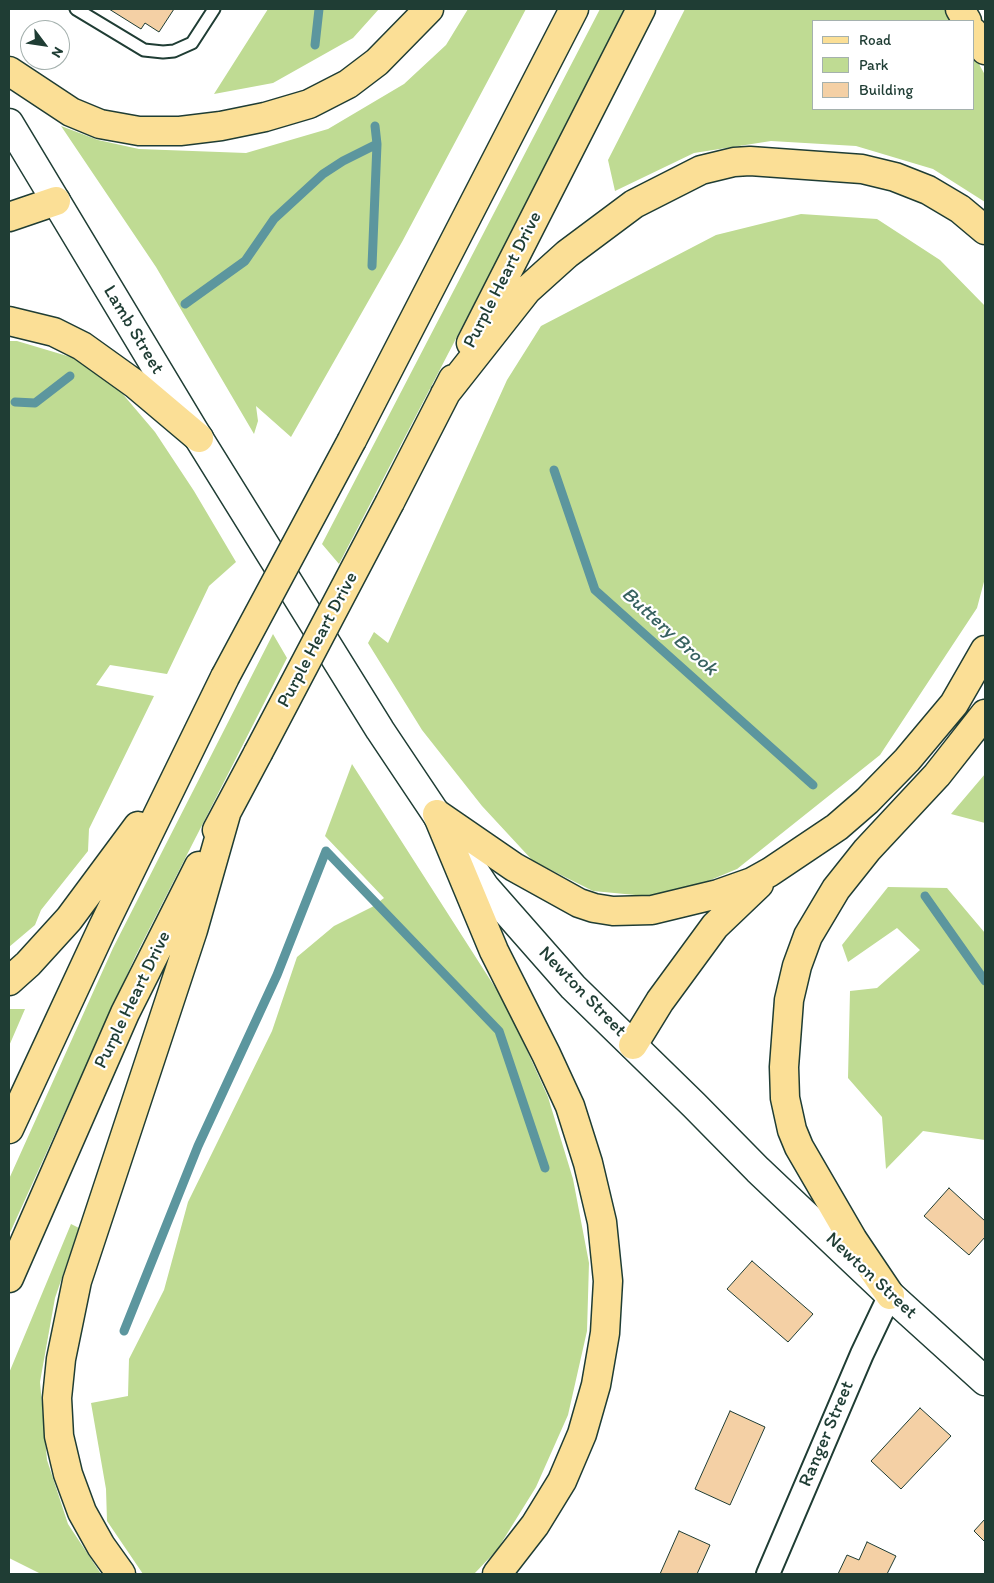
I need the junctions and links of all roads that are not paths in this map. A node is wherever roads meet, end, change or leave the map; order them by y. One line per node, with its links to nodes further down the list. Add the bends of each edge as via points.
1 (76, 9): 2 (lane, via 144,50 163,52 192,43)
2 (214, 9)
3 (429, 9): 10 (main road, via 377,62 348,84 309,104 265,118 221,126 139,131 100,124 71,112)
4 (574, 9): 21 (main road, bridge, via 352,440 225,677)
5 (641, 9): 16 (main road, Purple Heart Drive)
6 (960, 9): 7 (main road)
7 (966, 20)
8 (974, 34): 9 (main road)
9 (985, 50)
10 (9, 71)
11 (9, 123): 12 (main road, Lamb Street)
12 (56, 201): 13 (main road); 17 (main road, Lamb Street)
13 (9, 217)
14 (985, 230): 16 (main road, via 960,208 928,190 862,169 750,161 701,170 634,204 567,254 527,290)
15 (9, 321): 17 (main road, via 54,332 82,346 135,384)
16 (445, 394): 22 (main road, Purple Heart Drive, bridge)
17 (198, 438): 18 (main road, Lamb Street)
18 (260, 535): 23 (main road, Newton Street, via 380,730)
19 (985, 650): 24 (main road, via 954,704 881,787 837,827)
20 (985, 714): 29 (main road, via 937,775 867,850 836,889 808,936 789,1000 784,1066 785,1098 792,1130 853,1240)
21 (177, 776): 25 (main road, via 69,919); 27 (main road)
22 (226, 814): 28 (main road, Purple Heart Drive, via 125,1013); 31 (main road, via 193,930 77,1280 61,1359 57,1398 59,1436 68,1474 82,1512)
23 (438, 814): 24 (main road, via 514,867 594,908 632,912 668,907 736,888); 26 (main road, Newton Street, via 491,894 573,987); 32 (main road, via 494,951 570,1106 602,1222 608,1281 605,1333 596,1385 582,1434 562,1481 535,1526)
24 (770, 872): 26 (main road, via 715,926 660,1001)
25 (9, 981)
26 (633, 1045): 29 (main road, Newton Street)
27 (9, 1129)
28 (9, 1278)
29 (890, 1295): 30 (main road, Newton Street); 33 (street, Ranger Street, via 835,1414)
30 (985, 1381)
31 (121, 1574)
32 (497, 1574)
33 (768, 1574)

